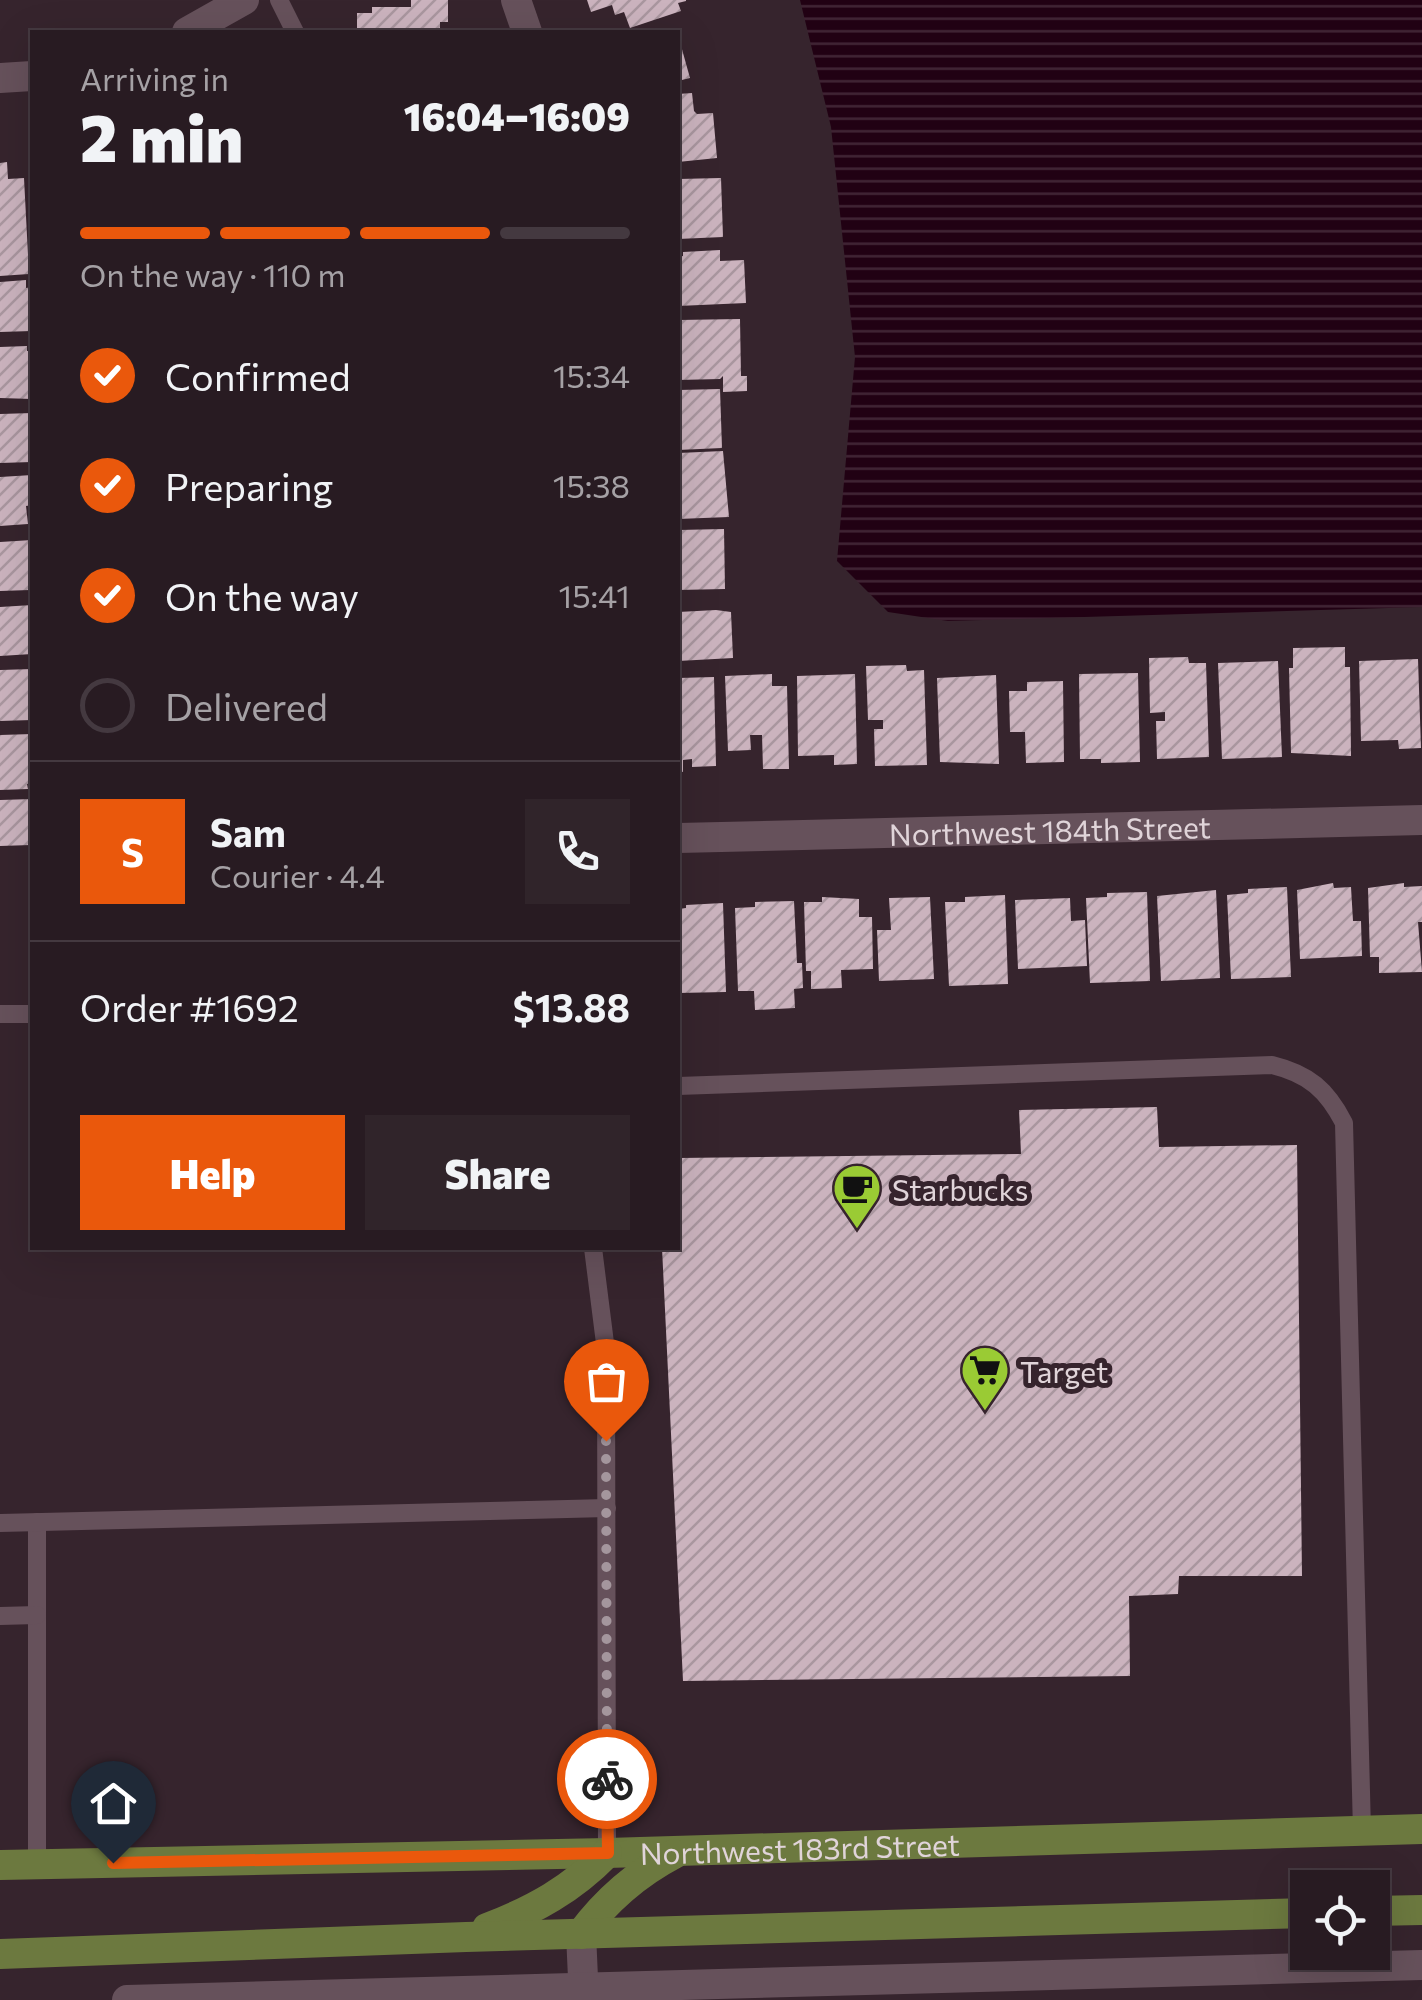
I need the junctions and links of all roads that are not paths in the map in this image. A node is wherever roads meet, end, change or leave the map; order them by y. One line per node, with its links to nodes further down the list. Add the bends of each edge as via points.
1 (244, 0): 4 (street)
2 (279, 0): 5 (lane)
3 (516, 0): 6 (street)
4 (191, 30)
5 (295, 30)
6 (526, 30)
7 (30, 76): 8 (street)
8 (0, 78)
9 (1422, 820): 10 (street, Northwest 184th Street)
10 (680, 838)
11 (0, 1014): 12 (lane)
12 (30, 1014)
13 (680, 1086): 21 (lane, via 1272,1066 1317,1083 1344,1123)
14 (593, 1250): 15 (lane, via 606,1351)
15 (607, 1508): 16 (lane); 23 (lane)
16 (37, 1522): 17 (lane); 18 (lane)
17 (0, 1523)
18 (37, 1615): 19 (lane); 24 (lane)
19 (0, 1616)
20 (1422, 1829): 21 (main road, Northwest 183rd Street)
21 (1362, 1830): 22 (main road, Northwest 183rd Street)
22 (681, 1850): 23 (main road, Northwest 183rd Street); 29 (main road, via 604,1903)
23 (608, 1853): 24 (main road, Northwest 183rd Street); 30 (main road, via 535,1909)
24 (37, 1864): 25 (main road, Northwest 183rd Street)
25 (0, 1866)
26 (1422, 1910): 27 (main road)
27 (1390, 1911)
28 (1290, 1914): 29 (main road)
29 (581, 1934): 30 (main road); 33 (street)
30 (466, 1936): 31 (main road)
31 (0, 1954)
32 (1422, 1965): 33 (street)
33 (583, 1994): 34 (street)
34 (128, 2000)

